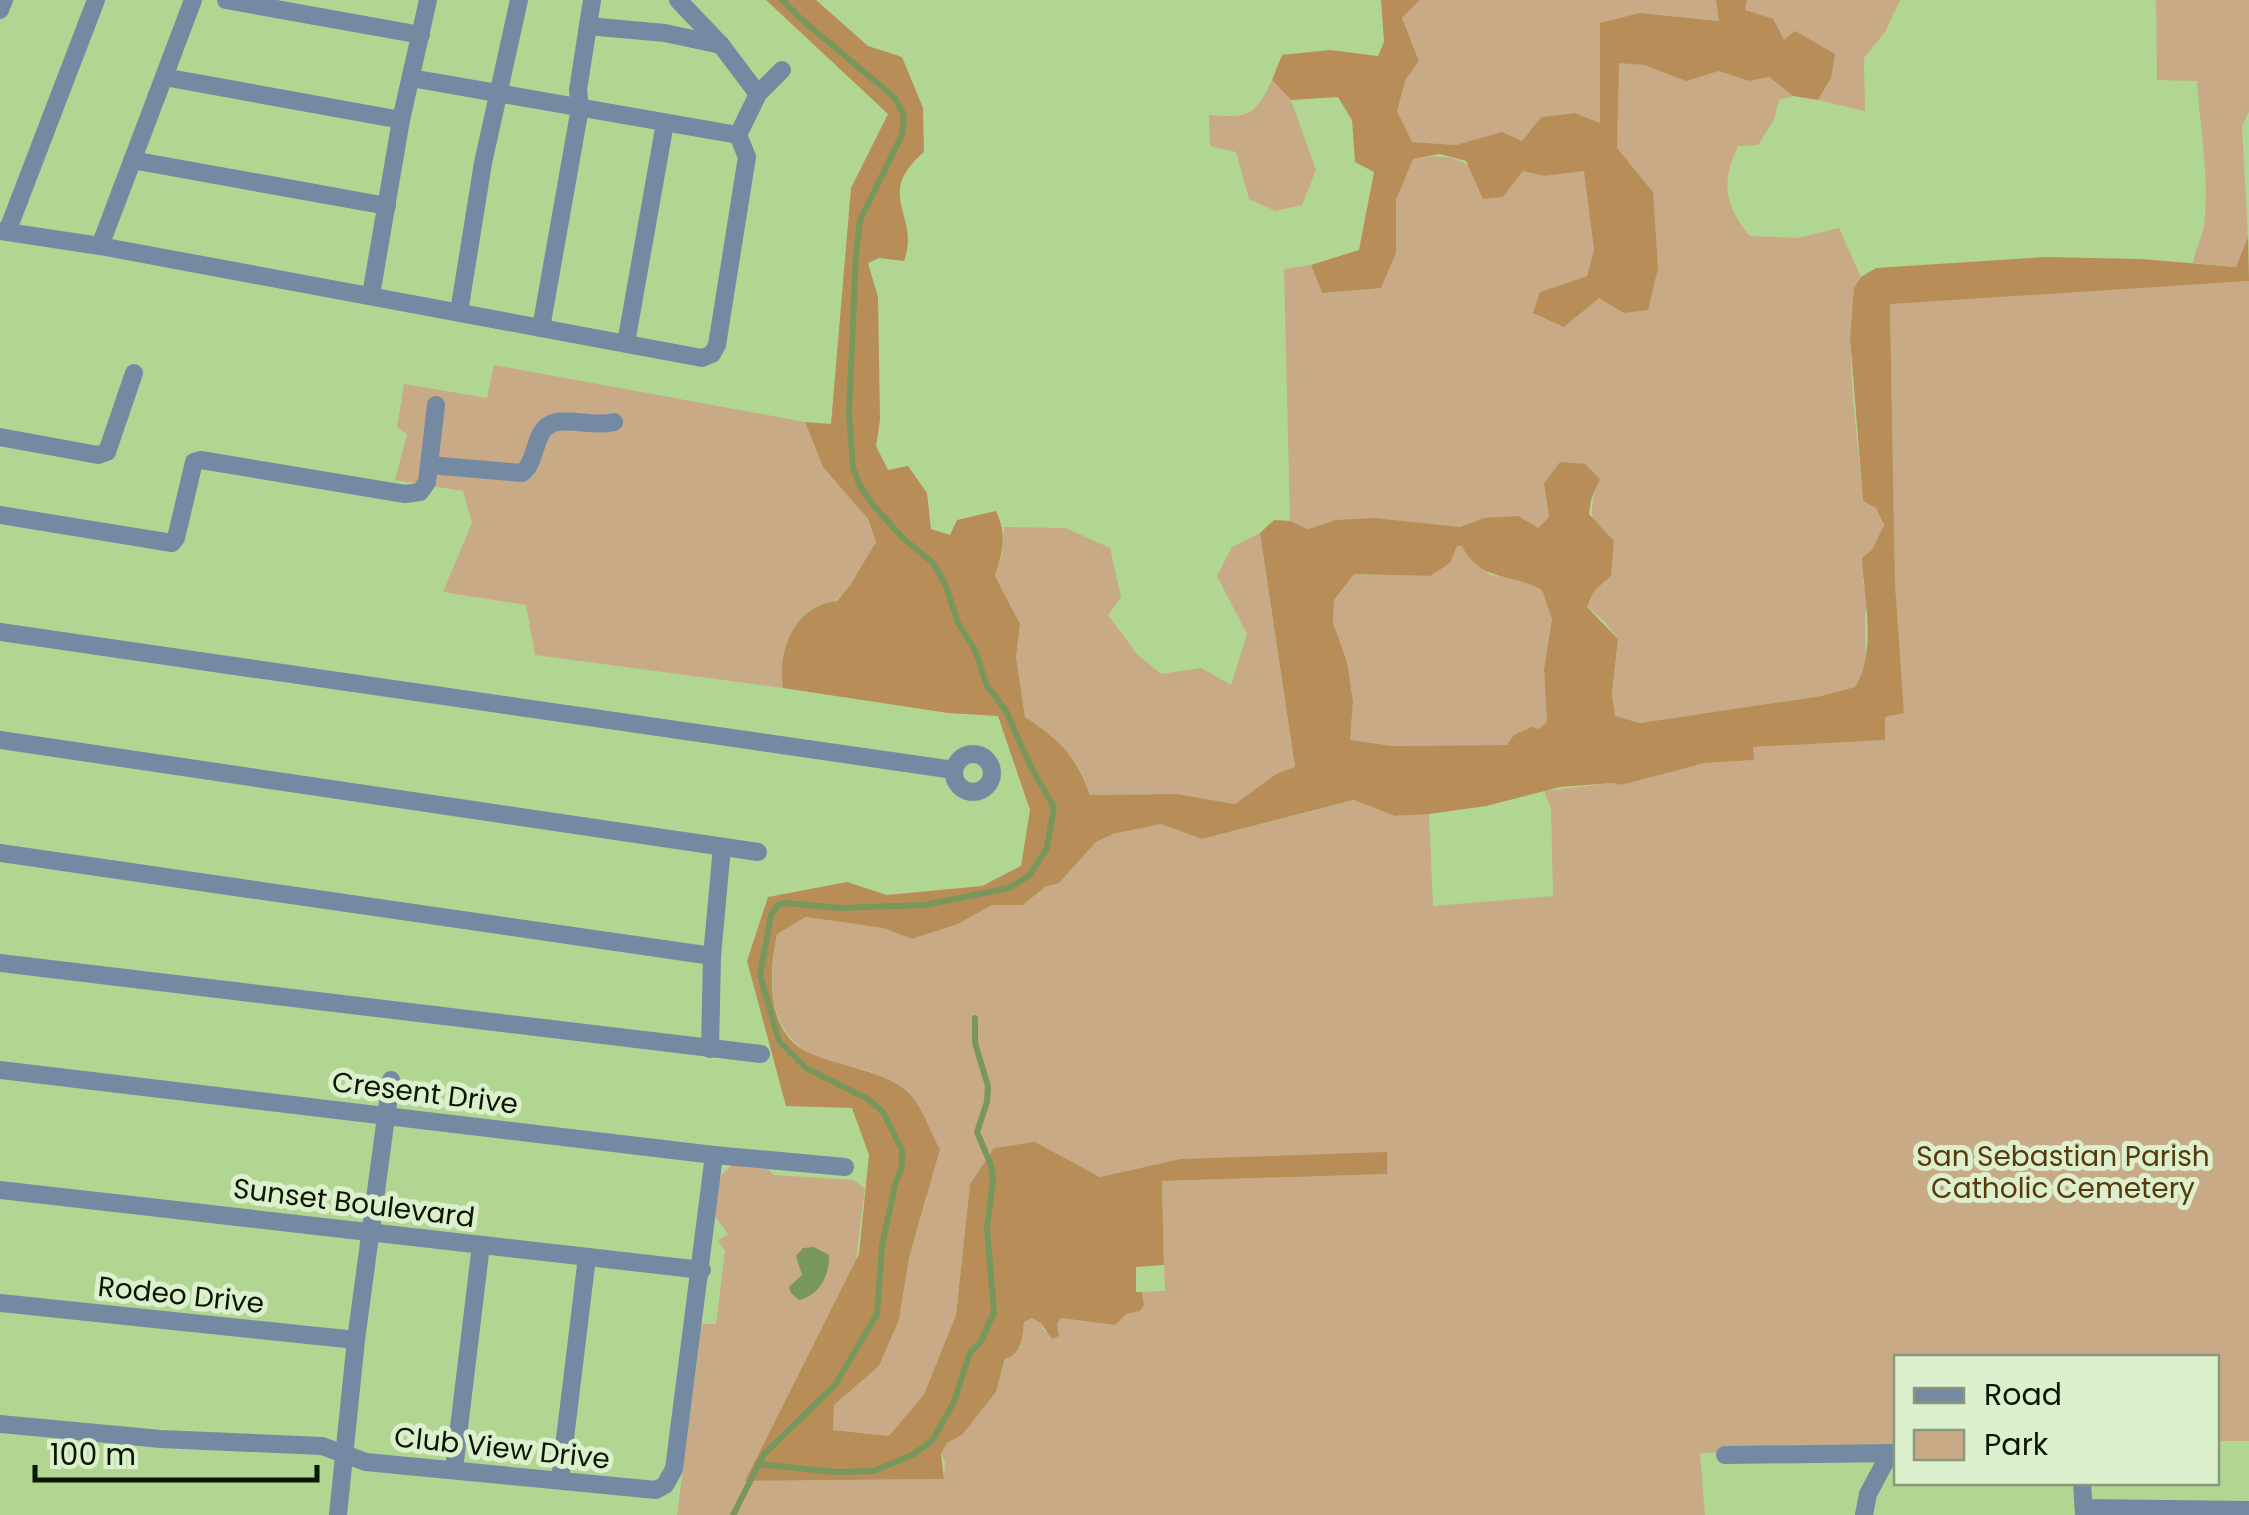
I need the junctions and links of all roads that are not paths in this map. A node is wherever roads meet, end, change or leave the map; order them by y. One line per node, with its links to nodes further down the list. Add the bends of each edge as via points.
1 (4, 0): 9 (street)
2 (96, 0): 25 (street)
3 (193, 0): 15 (street)
4 (226, 0): 12 (street)
5 (428, 0): 12 (street)
6 (520, 0): 17 (street)
7 (592, 0): 10 (street)
8 (675, 0): 11 (street); 13 (street)
9 (0, 10)
10 (588, 26): 11 (street); 19 (street)
11 (665, 34): 13 (street)
12 (421, 36): 16 (street)
13 (720, 45): 18 (street)
14 (782, 70): 18 (street)
15 (164, 77): 20 (street); 23 (street)
16 (412, 78): 17 (street); 20 (street)
17 (500, 91): 19 (street); 28 (street)
18 (758, 94): 22 (street)
19 (580, 108): 21 (street); 29 (street)
20 (401, 120): 24 (street)
21 (665, 123): 22 (street); 30 (street)
22 (738, 134): 30 (street, via 747,158 718,345 702,358)
23 (132, 160): 24 (street); 26 (street)
24 (387, 206): 27 (street)
25 (4, 232): 26 (street)
26 (100, 246): 27 (street)
27 (371, 295): 28 (street)
28 (459, 312): 29 (street)
29 (541, 328): 30 (street)
30 (626, 343)
31 (134, 373): 34 (street, via 108,452)
32 (436, 405): 35 (street)
33 (614, 422): 35 (street, via 551,423 522,474)
34 (0, 437)
35 (429, 465): 36 (street, via 420,492 405,494 194,462 172,543)
36 (0, 515)
37 (0, 632): 39 (street)
38 (0, 740): 40 (street)
39 (954, 770)
40 (722, 847): 41 (street); 43 (street)
41 (758, 852)
42 (0, 854): 43 (street)
43 (712, 956): 45 (street)
44 (0, 963): 45 (street)
45 (710, 1049): 46 (street)
46 (761, 1054)
47 (0, 1070): 49 (street, Cresent Drive)
48 (392, 1080): 49 (street)
49 (388, 1116): 50 (street, Cresent Drive); 53 (street)
50 (714, 1155): 51 (street, Cresent Drive); 56 (street, Club View Drive)
51 (845, 1168)
52 (0, 1190): 53 (street, Sunset Boulevard)
53 (373, 1232): 54 (street, Sunset Boulevard); 58 (street)
54 (481, 1246): 55 (street, Sunset Boulevard); 63 (street)
55 (587, 1258): 56 (street, Sunset Boulevard); 64 (street)
56 (702, 1270): 64 (street, Club View Drive, via 670,1478 645,1491)
57 (0, 1303): 58 (street, Rodeo Drive)
58 (356, 1340): 61 (street)
59 (0, 1424): 61 (street, Club View Drive, via 322,1446)
60 (1893, 1453): 62 (street); 69 (street, via 1868,1494)
61 (344, 1454): 63 (street, Club View Drive); 68 (street)
62 (1724, 1455)
63 (454, 1469): 64 (street, Club View Drive)
64 (560, 1480)
65 (2082, 1485): 67 (street)
66 (2249, 1510): 67 (street)
67 (2083, 1513)
68 (338, 1515)
69 (1864, 1515)

